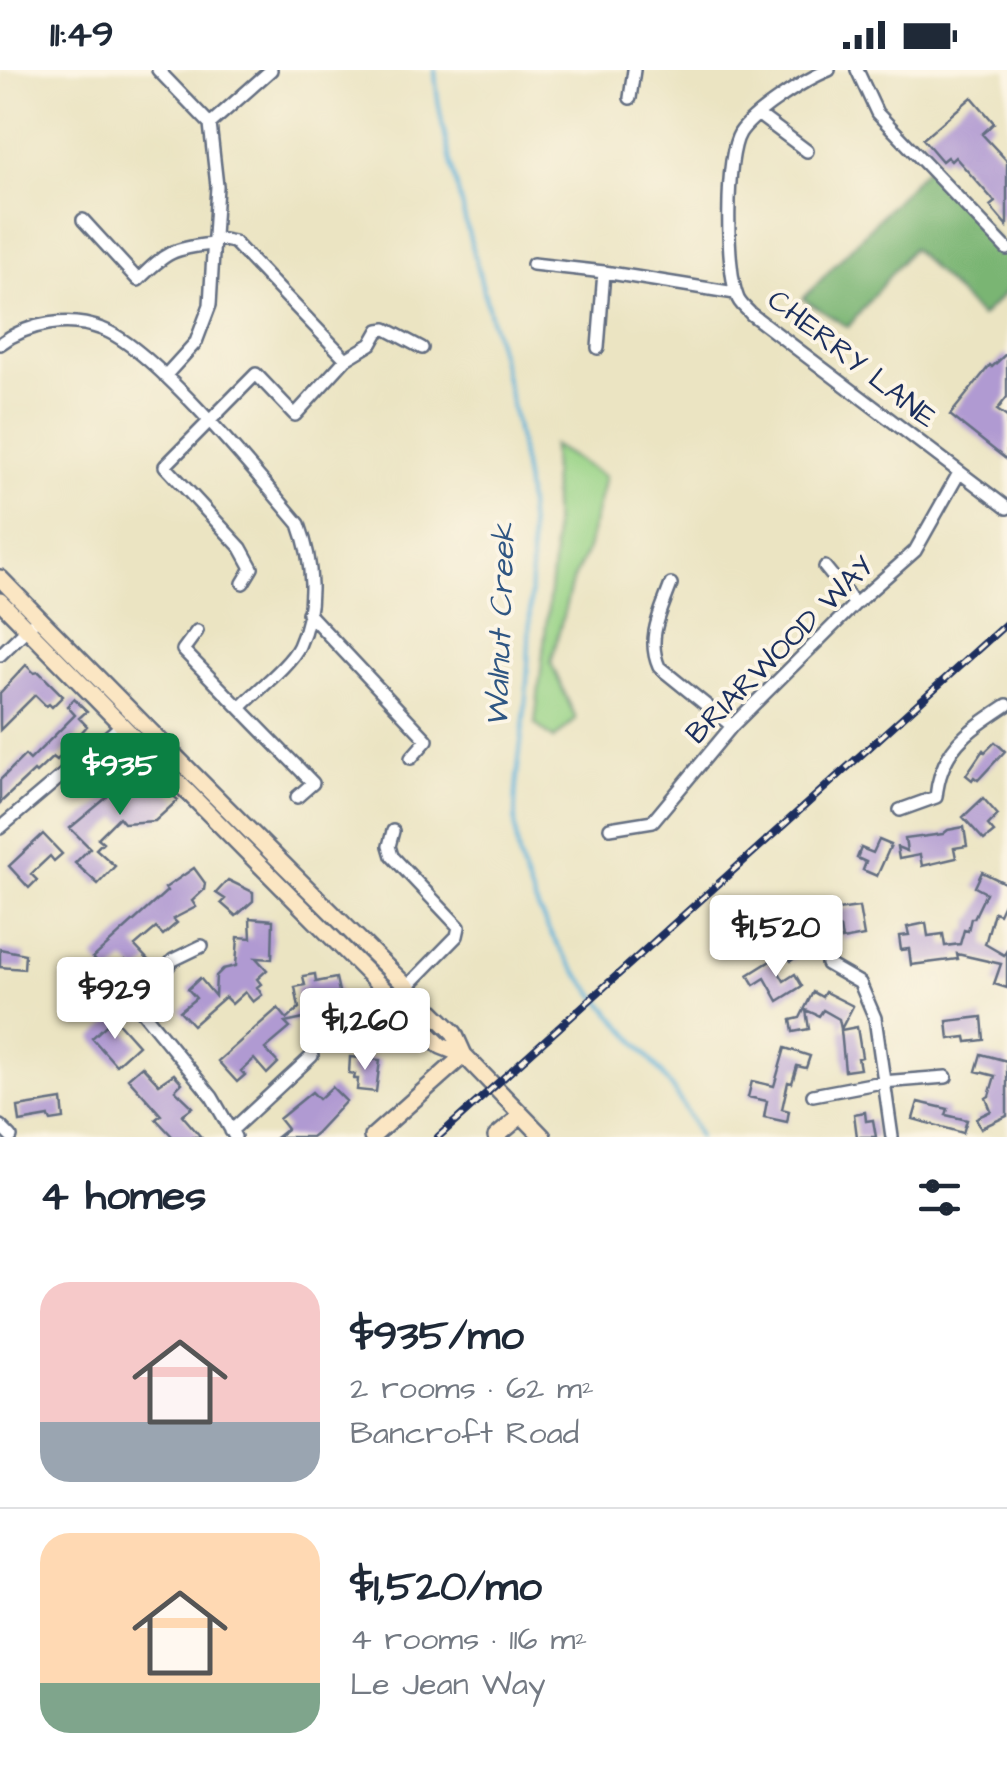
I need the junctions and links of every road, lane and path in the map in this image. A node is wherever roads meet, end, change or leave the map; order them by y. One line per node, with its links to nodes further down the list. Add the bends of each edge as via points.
1 (158, 70): 8 (street)
2 (271, 70): 8 (street)
3 (634, 70): 6 (street)
4 (857, 70): 12 (street, via 877,113)
5 (822, 72): 7 (street, CHERRY LANE)
6 (630, 98)
7 (759, 115): 9 (street); 15 (street, CHERRY LANE, via 735,142 728,197)
8 (210, 124): 11 (street, via 217,186)
9 (807, 151)
10 (83, 220): 11 (street, via 138,280 164,254)
11 (213, 241): 19 (street, via 234,242); 20 (street, via 203,328)
12 (1007, 249)
13 (534, 264): 14 (street)
14 (604, 272): 15 (street); 18 (street)
15 (735, 293): 22 (street, CHERRY LANE, via 752,314)
16 (0, 344): 20 (street, via 30,327 101,328)
17 (422, 348): 19 (street, via 379,330 371,344)
18 (598, 348)
19 (346, 359): 21 (street, via 294,414 256,374)
20 (165, 376): 21 (street)
21 (208, 423): 26 (street, via 165,466 242,548 252,568); 30 (street, via 299,524 310,554)
22 (959, 473): 23 (street, CHERRY LANE); 29 (street, BRIARWOOD WAY, via 915,551)
23 (1007, 508)
24 (825, 566): 29 (street)
25 (0, 578): 31 (street)
26 (242, 583)
27 (671, 584): 37 (street, via 654,630 659,668)
28 (0, 601): 31 (street)
29 (855, 604): 37 (street, BRIARWOOD WAY)
30 (308, 613): 35 (street, via 298,648); 38 (street, via 426,740)
31 (33, 623): 33 (street); 36 (street); 46 (street, via 136,714)
32 (197, 631): 35 (street, via 182,650)
33 (0, 656)
34 (1007, 704): 40 (street, via 951,748 938,772 936,797)
35 (240, 708): 39 (street, via 313,783)
36 (123, 724): 41 (street); 48 (street, via 424,1030)
37 (732, 726): 42 (street, BRIARWOOD WAY, via 652,821)
38 (411, 758)
39 (298, 797)
40 (900, 810)
41 (0, 828)
42 (610, 828)
43 (393, 831): 46 (street, via 392,856 459,927)
44 (202, 946): 54 (street, via 173,960 136,1006 212,1097)
45 (826, 964): 50 (street, via 860,983 874,1018)
46 (407, 987): 48 (street, via 454,1032)
47 (312, 1056): 54 (street)
48 (464, 1056): 52 (street); 56 (street)
49 (946, 1077): 50 (street)
50 (882, 1082): 51 (street); 59 (street)
51 (813, 1096)
52 (522, 1115): 57 (street); 58 (street)
53 (0, 1126): 55 (street)
54 (233, 1134)
55 (11, 1137)
56 (372, 1137)
57 (496, 1137)
58 (543, 1137)
59 (892, 1137)

